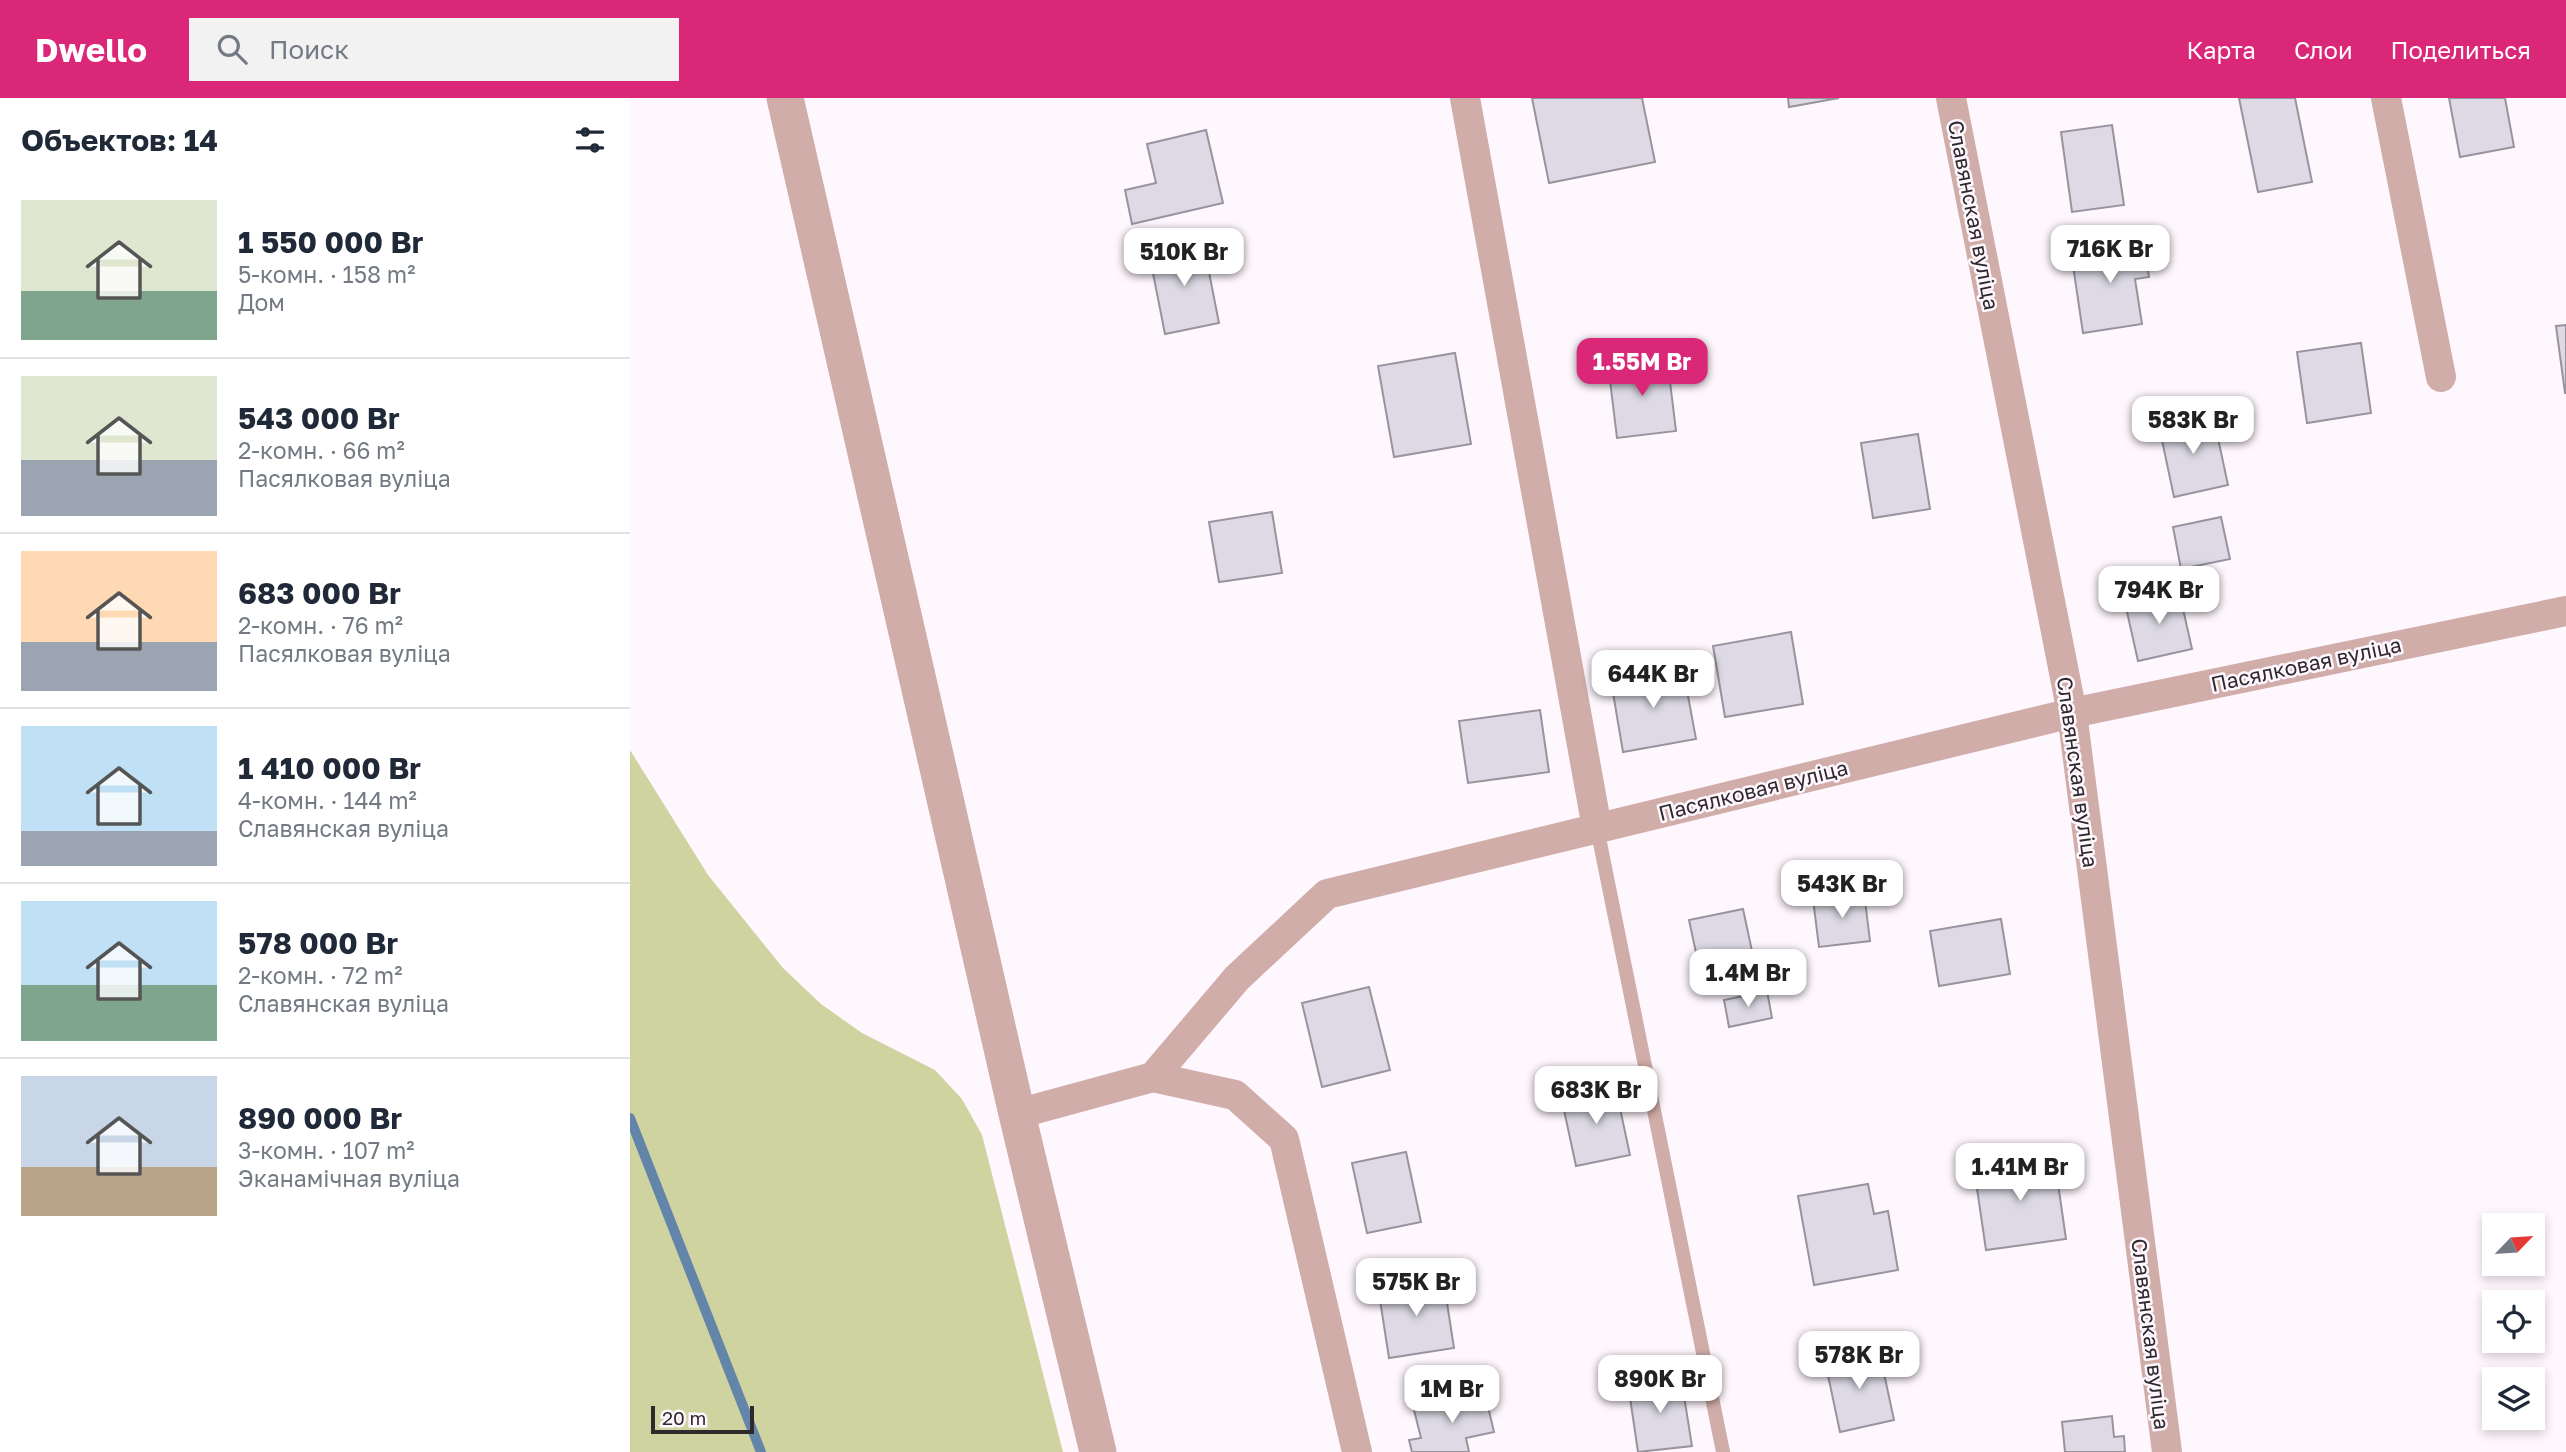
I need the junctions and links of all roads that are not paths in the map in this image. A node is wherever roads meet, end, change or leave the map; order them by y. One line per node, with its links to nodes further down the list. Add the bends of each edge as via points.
1 (785, 98): 10 (street)
2 (1465, 98): 8 (street)
3 (1951, 98): 7 (street, Славянская вуліца)
4 (2386, 98): 5 (street)
5 (2441, 377)
6 (2566, 611): 7 (street, Пасялковая вуліца)
7 (2072, 713): 8 (street, Пасялковая вуліца); 14 (street, Славянская вуліца)
8 (1597, 828): 9 (street, Пасялковая вуліца, via 1327,894 1237,978); 13 (lane)
9 (1153, 1077): 10 (street); 12 (street, via 1235,1095 1284,1139)
10 (1017, 1114): 11 (street)
11 (1098, 1452)
12 (1357, 1452)
13 (1723, 1452)
14 (2166, 1452)

